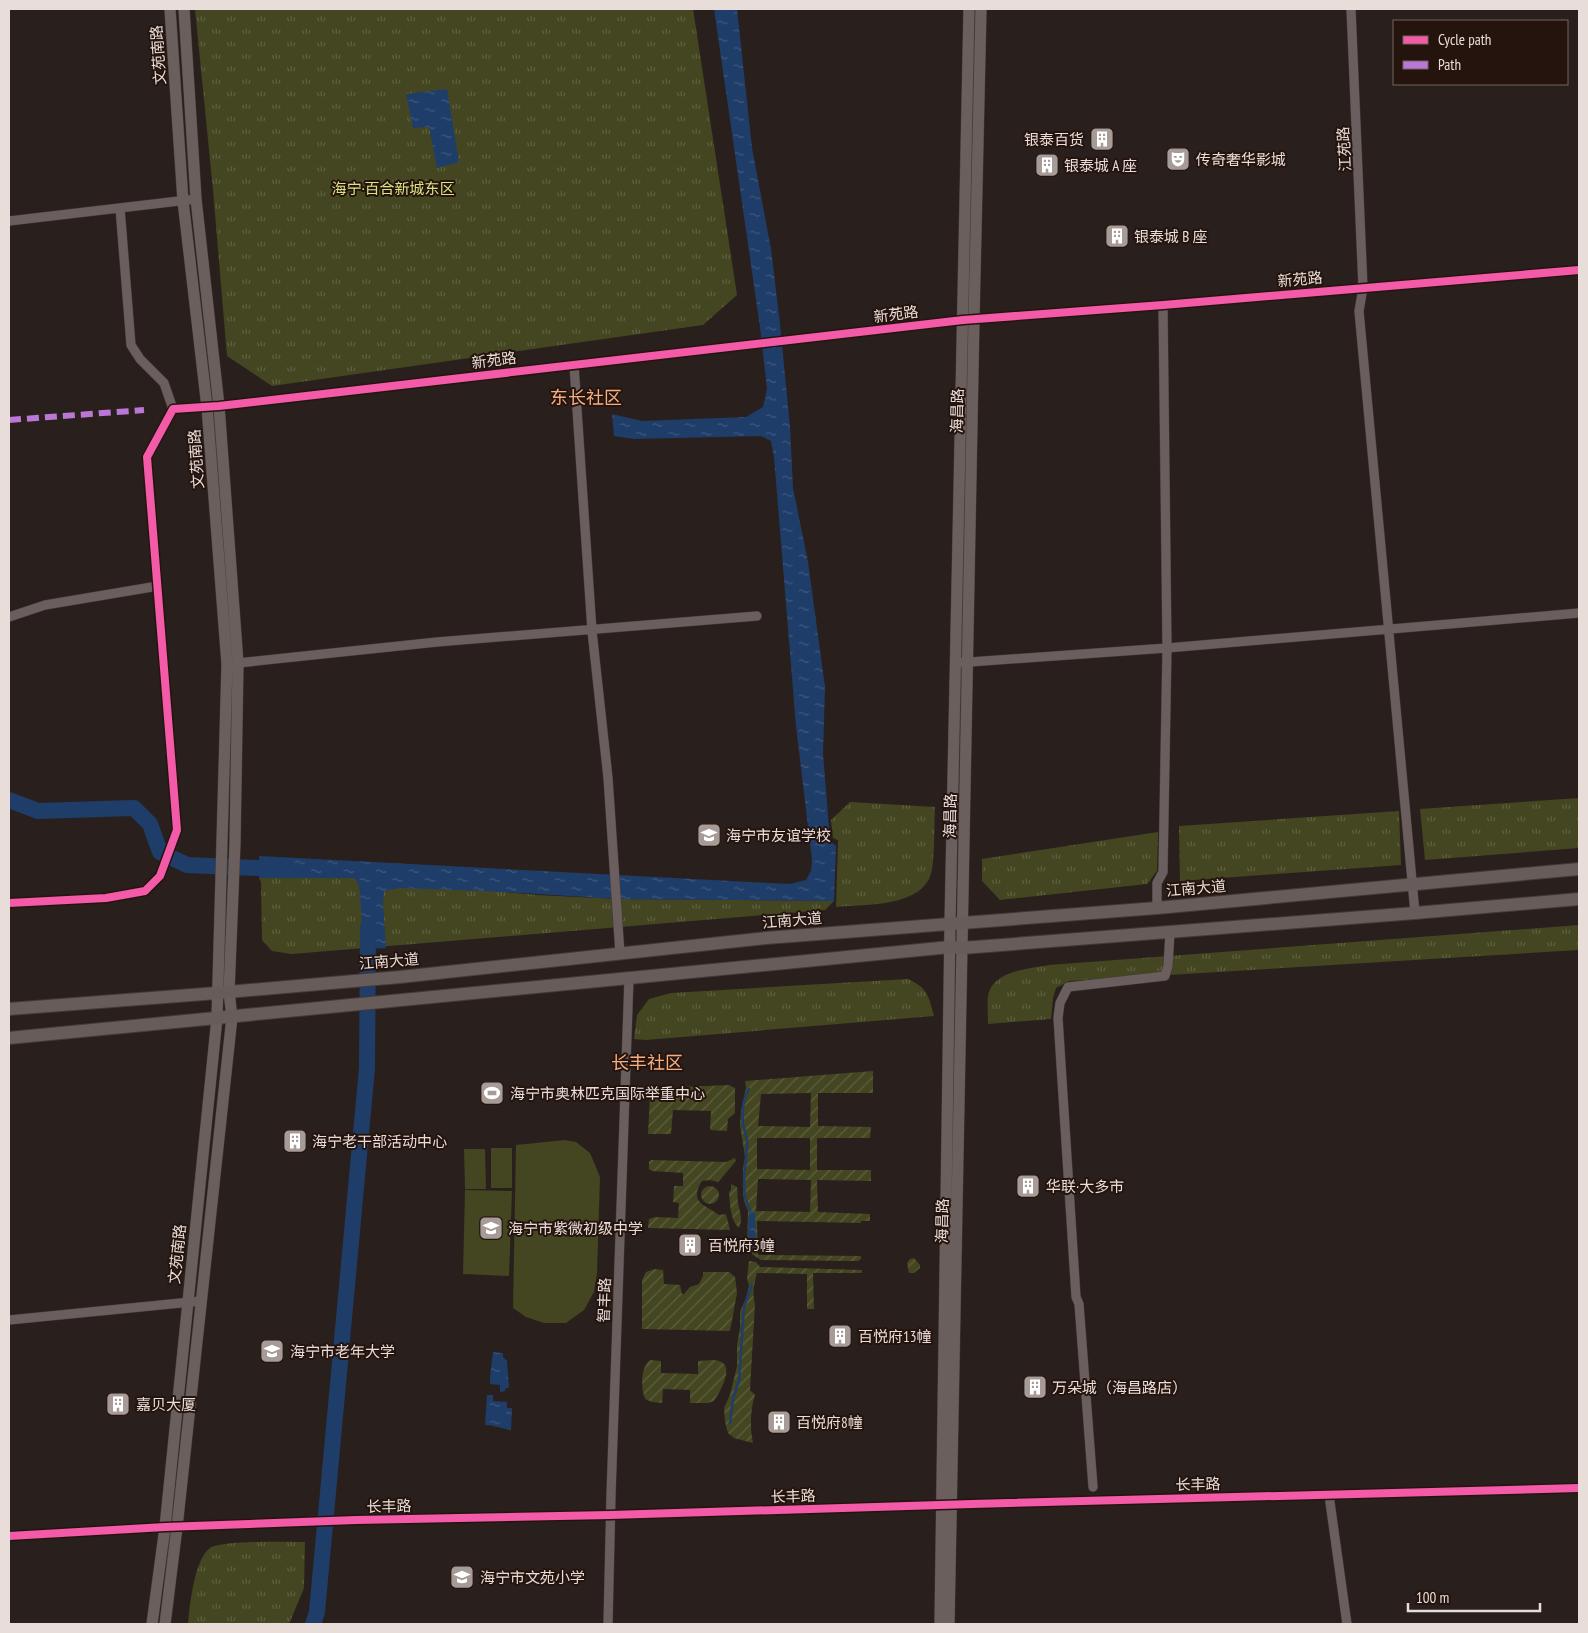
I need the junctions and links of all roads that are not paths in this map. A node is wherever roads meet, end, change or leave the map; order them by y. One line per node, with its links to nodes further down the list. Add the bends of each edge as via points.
1 (170, 9): 7 (main road, 文苑南路)
2 (184, 9): 6 (main road, 文苑南路)
3 (968, 9): 13 (main road, 海昌路)
4 (982, 9): 13 (main road, 海昌路)
5 (1351, 9): 11 (street, 江苑路)
6 (196, 199): 7 (street); 15 (main road, 文苑南路)
7 (184, 201): 8 (street); 16 (main road, 文苑南路)
8 (120, 208): 9 (street); 17 (street, via 131,345 164,383)
9 (9, 221)
10 (1579, 270): 11 (street, 新苑路)
11 (1363, 288): 12 (street, 新苑路); 22 (street, 江苑路, via 1359,311)
12 (1163, 305): 13 (street, 新苑路); 24 (street)
13 (968, 319): 14 (street, 新苑路); 25 (main road, 海昌路); 27 (main road, 海昌路)
14 (574, 365): 15 (street, 新苑路); 23 (street)
15 (219, 406): 16 (street, 新苑路); 26 (main road, 文苑南路)
16 (207, 407): 17 (street, 新苑路); 39 (main road, 文苑南路, via 228,664 221,885)
17 (172, 409): 18 (street, via 147,457)
18 (158, 586): 21 (street, via 45,605); 31 (street, via 177,830 160,874 144,891)
19 (1579, 612): 22 (street)
20 (757, 616): 23 (street)
21 (9, 617)
22 (1389, 629): 24 (street); 29 (street, 江苑路)
23 (592, 631): 26 (street, via 437,642); 37 (street, via 608,778)
24 (1167, 648): 25 (street); 32 (street, via 1163,872 1156,883)
25 (968, 662): 27 (street); 34 (main road, 海昌路)
26 (238, 663): 39 (main road, 文苑南路, via 234,886)
27 (956, 663): 34 (main road, 海昌路)
28 (1579, 869): 29 (highway, 江南大道)
29 (1413, 884): 32 (highway, 江南大道); 33 (street, 江苑路)
30 (1579, 899): 33 (highway)
31 (9, 903)
32 (1157, 908): 34 (highway, 江南大道)
33 (1416, 914): 35 (highway)
34 (956, 922): 36 (main road, 海昌路); 37 (highway, 江南大道)
35 (1170, 932): 36 (highway); 47 (street, via 1165,976 1068,987 1060,1003 1058,1018 1076,1297)
36 (956, 948): 38 (highway); 50 (main road, 海昌路)
37 (620, 954): 39 (highway, 江南大道)
38 (630, 978): 41 (highway); 51 (street, 智丰路)
39 (223, 993): 40 (highway, 江南大道); 41 (main road, 文苑南路); 42 (main road, 文苑南路)
40 (9, 1009)
41 (232, 1016): 42 (highway); 44 (main road, 文苑南路)
42 (217, 1018): 43 (highway); 45 (main road, 文苑南路)
43 (9, 1038)
44 (201, 1301): 45 (street); 53 (main road, 文苑南路)
45 (187, 1303): 46 (street); 52 (main road, 文苑南路)
46 (9, 1320)
47 (1093, 1487)
48 (1579, 1488): 49 (street, 长丰路)
49 (1330, 1495): 50 (street, 长丰路); 60 (street)
50 (948, 1505): 51 (street, 长丰路); 58 (main road, 海昌路); 59 (main road, 海昌路)
51 (610, 1516): 53 (street, 长丰路); 57 (street, 智丰路)
52 (165, 1527): 53 (street, 长丰路); 54 (street, 长丰路); 55 (main road, 文苑南路)
53 (177, 1527): 56 (main road, 文苑南路)
54 (9, 1536)
55 (152, 1624)
56 (165, 1624)
57 (608, 1624)
58 (940, 1624)
59 (950, 1624)
60 (1347, 1624)

